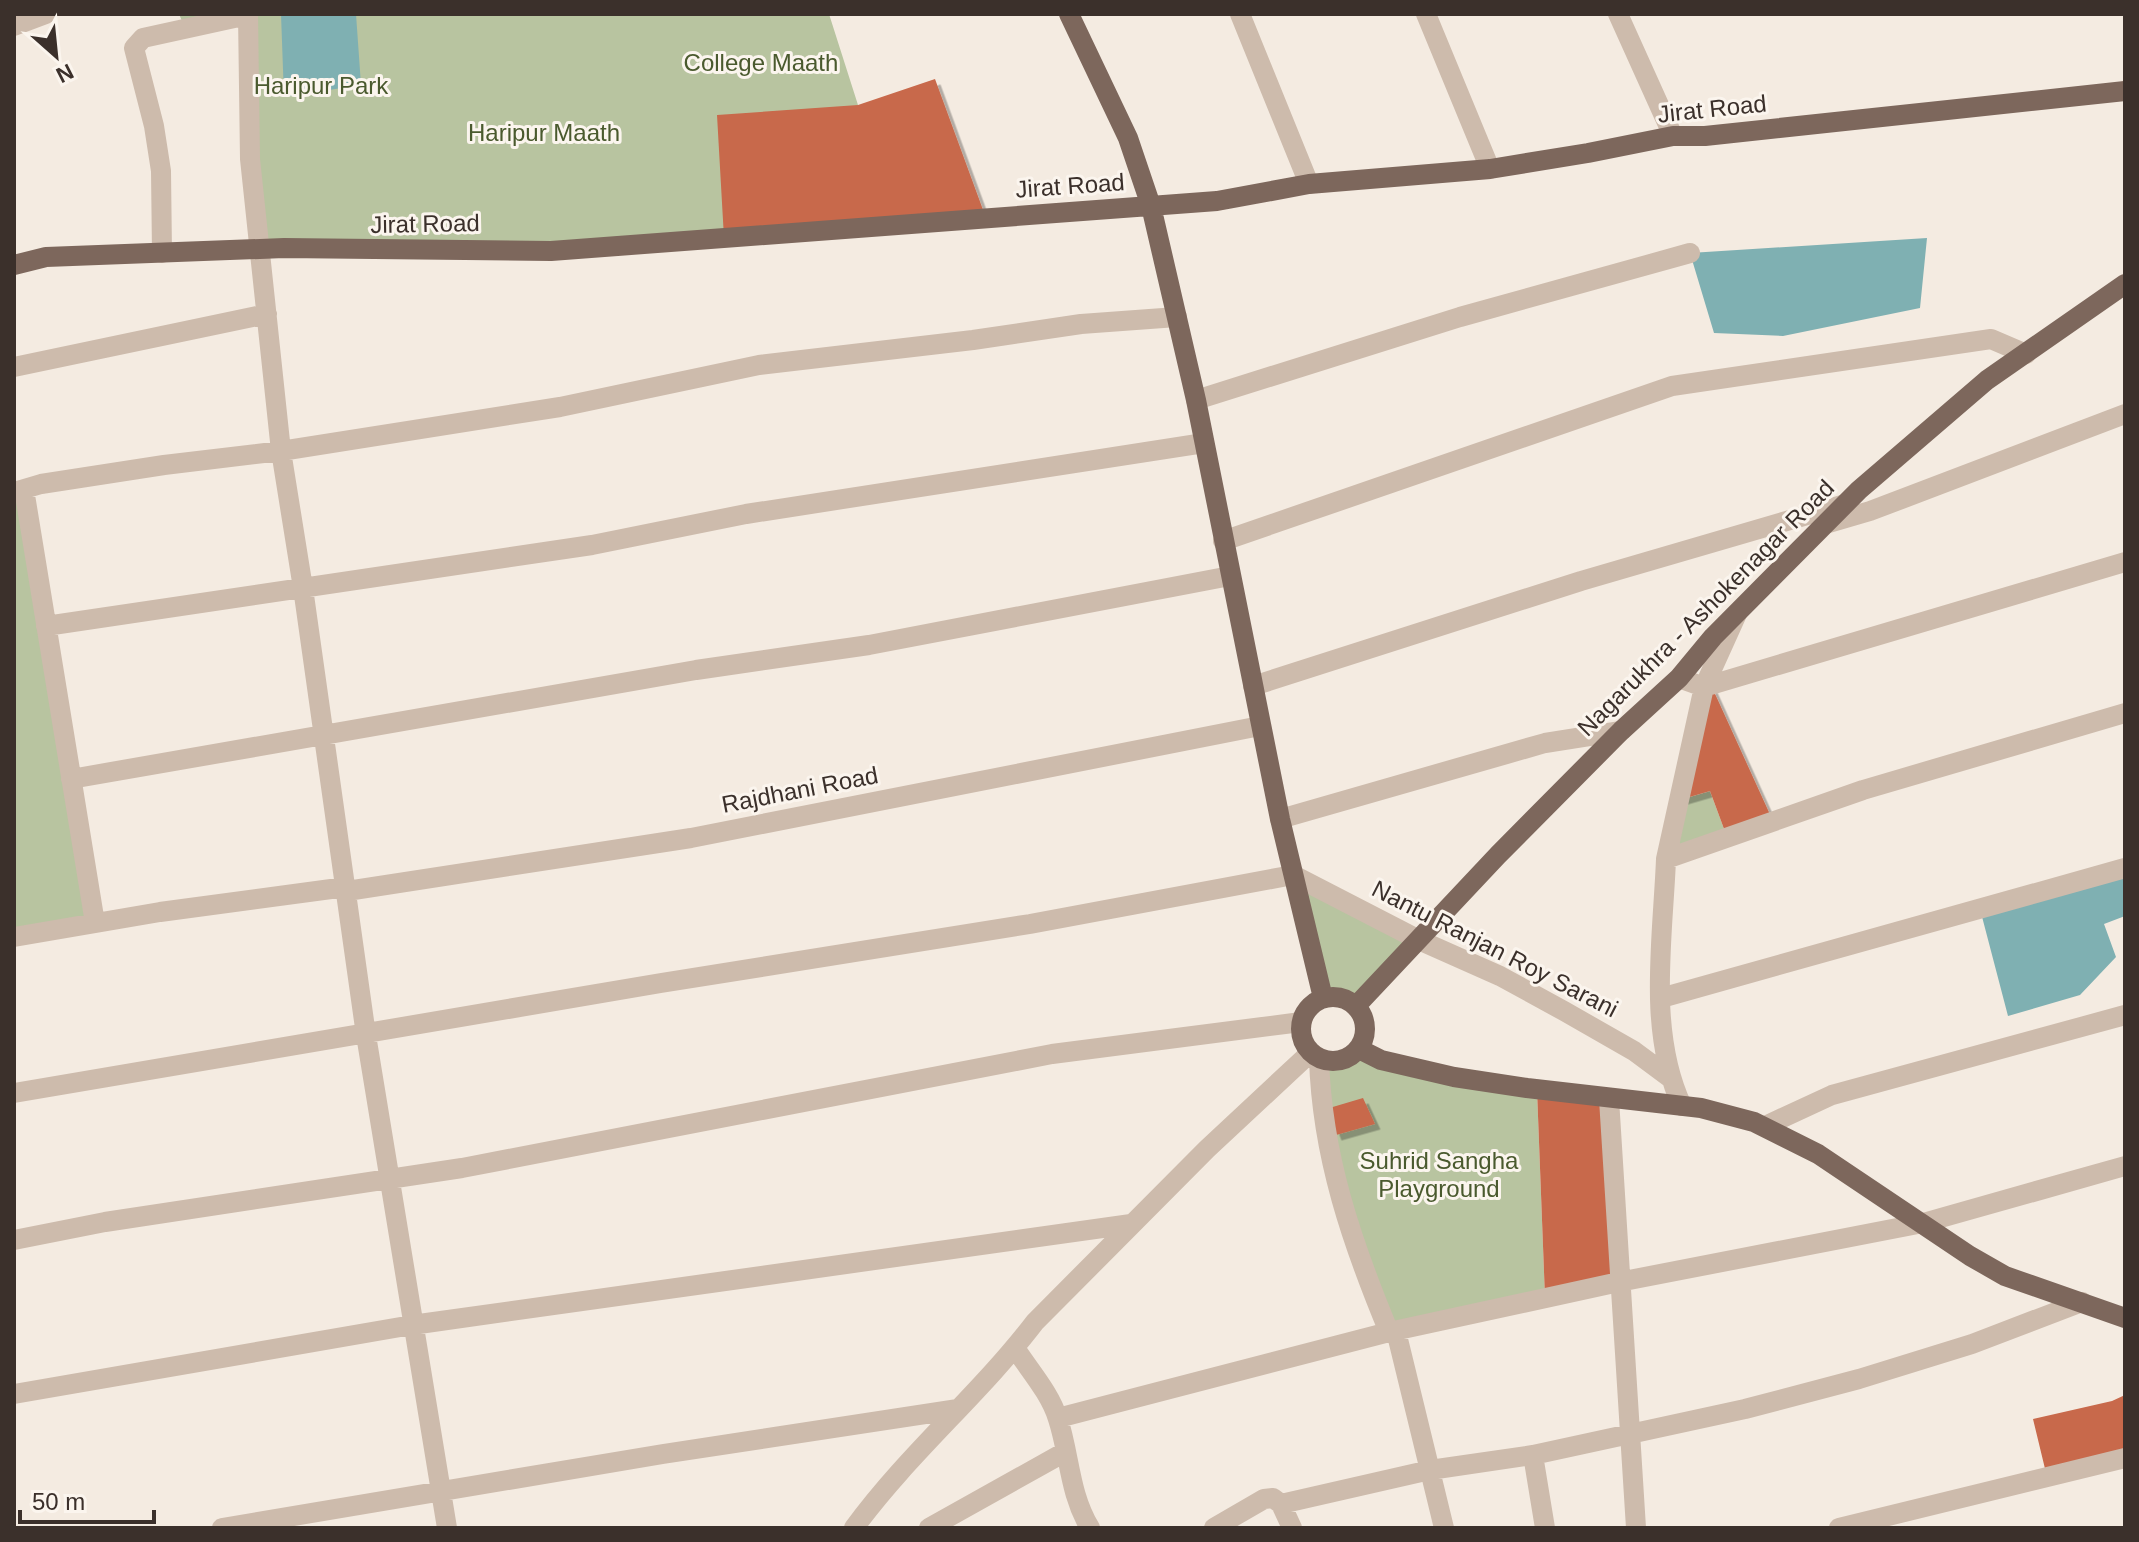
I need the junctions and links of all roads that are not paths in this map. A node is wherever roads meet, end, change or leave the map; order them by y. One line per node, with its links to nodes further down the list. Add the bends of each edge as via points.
1 (46, 14): 7 (street)
2 (248, 14): 13 (street, via 250,159); 14 (street, via 143,38 134,48 161,171)
3 (1069, 14): 12 (main road, via 1128,138)
4 (1240, 14): 11 (street)
5 (1426, 14): 10 (street)
6 (1618, 14): 9 (street)
7 (14, 26)
8 (2125, 91): 9 (main road, Jirat Road)
9 (1673, 136): 10 (main road, Jirat Road)
10 (1490, 169): 11 (main road, Jirat Road)
11 (1309, 184): 12 (main road, Jirat Road, via 1217,201)
12 (1151, 206): 13 (main road, Jirat Road, via 551,251); 19 (main road)
13 (260, 249): 14 (main road, Jirat Road); 18 (street)
14 (162, 253): 16 (main road, Jirat Road, via 46,257)
15 (1690, 253): 22 (street, via 1460,317)
16 (14, 265)
17 (2125, 284): 20 (main road, Nagarukhra - Ashokenagar Road)
18 (267, 314): 21 (street); 25 (street)
19 (1177, 317): 22 (main road); 25 (street, via 759,365 560,407)
20 (2026, 354): 27 (main road, Nagarukhra - Ashokenagar Road, via 1964,399); 29 (street, via 1991,339 1672,386)
21 (14, 367)
22 (1196, 400): 24 (main road)
23 (2125, 414): 28 (street)
24 (1204, 443): 29 (main road); 32 (street)
25 (281, 451): 26 (street); 32 (street)
26 (19, 490): 34 (street)
27 (1845, 504): 28 (main road, Nagarukhra - Ashokenagar Road); 36 (street)
28 (1825, 524): 33 (main road, Nagarukhra - Ashokenagar Road)
29 (1223, 541): 31 (main road)
30 (2125, 562): 37 (street)
31 (1230, 576): 36 (main road); 41 (street, via 869,645)
32 (303, 588): 34 (street); 41 (street)
33 (1737, 612): 35 (main road, Nagarukhra - Ashokenagar Road); 37 (street)
34 (46, 626): 42 (street)
35 (1679, 678): 37 (street); 40 (main road, Nagarukhra - Ashokenagar Road)
36 (1253, 686): 39 (main road)
37 (1704, 687): 44 (street)
38 (2125, 713): 44 (street, via 1875,786)
39 (1260, 726): 43 (main road); 47 (street, Rajdhani Road, via 691,838)
40 (1621, 731): 43 (street, via 1545,743); 50 (main road, Nagarukhra - Ashokenagar Road)
41 (324, 734): 42 (street); 47 (street)
42 (71, 779): 48 (street)
43 (1280, 819): 46 (main road)
44 (1666, 859): 52 (street)
45 (2125, 868): 52 (street)
46 (1293, 875): 50 (street, Nantu Ranjan Roy Sarani); 51 (main road); 56 (street)
47 (346, 889): 48 (street, Rajdhani Road); 56 (street)
48 (95, 923): 49 (street, Rajdhani Road)
49 (14, 937)
50 (1419, 940): 53 (main road, Nagarukhra - Ashokenagar Road); 59 (street, Nantu Ranjan Roy Sarani, via 1552,1004)
51 (1323, 998): 53 (main road, via 1343,998); 55 (main road)
52 (1661, 998): 59 (street)
53 (1356, 1006): 57 (main road, via 1366,1030)
54 (2125, 1015): 63 (street, via 1832,1095)
55 (1301, 1022): 58 (main road, via 1303,1043); 65 (street, via 1052,1054)
56 (366, 1035): 60 (street); 65 (street)
57 (1359, 1049): 58 (main road, via 1341,1061); 61 (main road, via 1381,1060 1454,1077)
58 (1314, 1056): 67 (street); 73 (street, via 1339,1198 1355,1250)
59 (1669, 1077): 62 (street)
60 (14, 1093)
61 (1609, 1099): 62 (main road); 69 (street)
62 (1682, 1106): 63 (main road)
63 (1765, 1126): 66 (main road)
64 (2125, 1166): 66 (street)
65 (389, 1180): 68 (street); 72 (street)
66 (1923, 1223): 69 (street); 70 (main road, via 2005,1276)
67 (1131, 1224): 72 (street); 74 (street)
68 (14, 1240)
69 (1619, 1282): 73 (street); 78 (street)
70 (2082, 1302): 71 (main road); 78 (street, via 1859,1379)
71 (2124, 1317)
72 (412, 1325): 75 (street); 83 (street)
73 (1392, 1331): 77 (street); 82 (street)
74 (1015, 1348): 76 (street); 77 (street)
75 (14, 1394)
76 (958, 1409): 83 (street); 87 (street)
77 (1058, 1418): 79 (street)
78 (1629, 1433): 80 (street); 94 (street)
79 (1065, 1452): 88 (street); 89 (street, via 1071,1485)
80 (1533, 1455): 82 (street); 93 (street)
81 (2125, 1458): 95 (street)
82 (1430, 1470): 84 (street); 92 (street)
83 (441, 1493): 85 (street); 86 (street)
84 (1281, 1504): 90 (street, via 1264,1499); 91 (street)
85 (222, 1528)
86 (447, 1528)
87 (854, 1528)
88 (929, 1528)
89 (1090, 1528)
90 (1214, 1528)
91 (1292, 1528)
92 (1444, 1528)
93 (1545, 1528)
94 (1636, 1528)
95 (1839, 1528)

